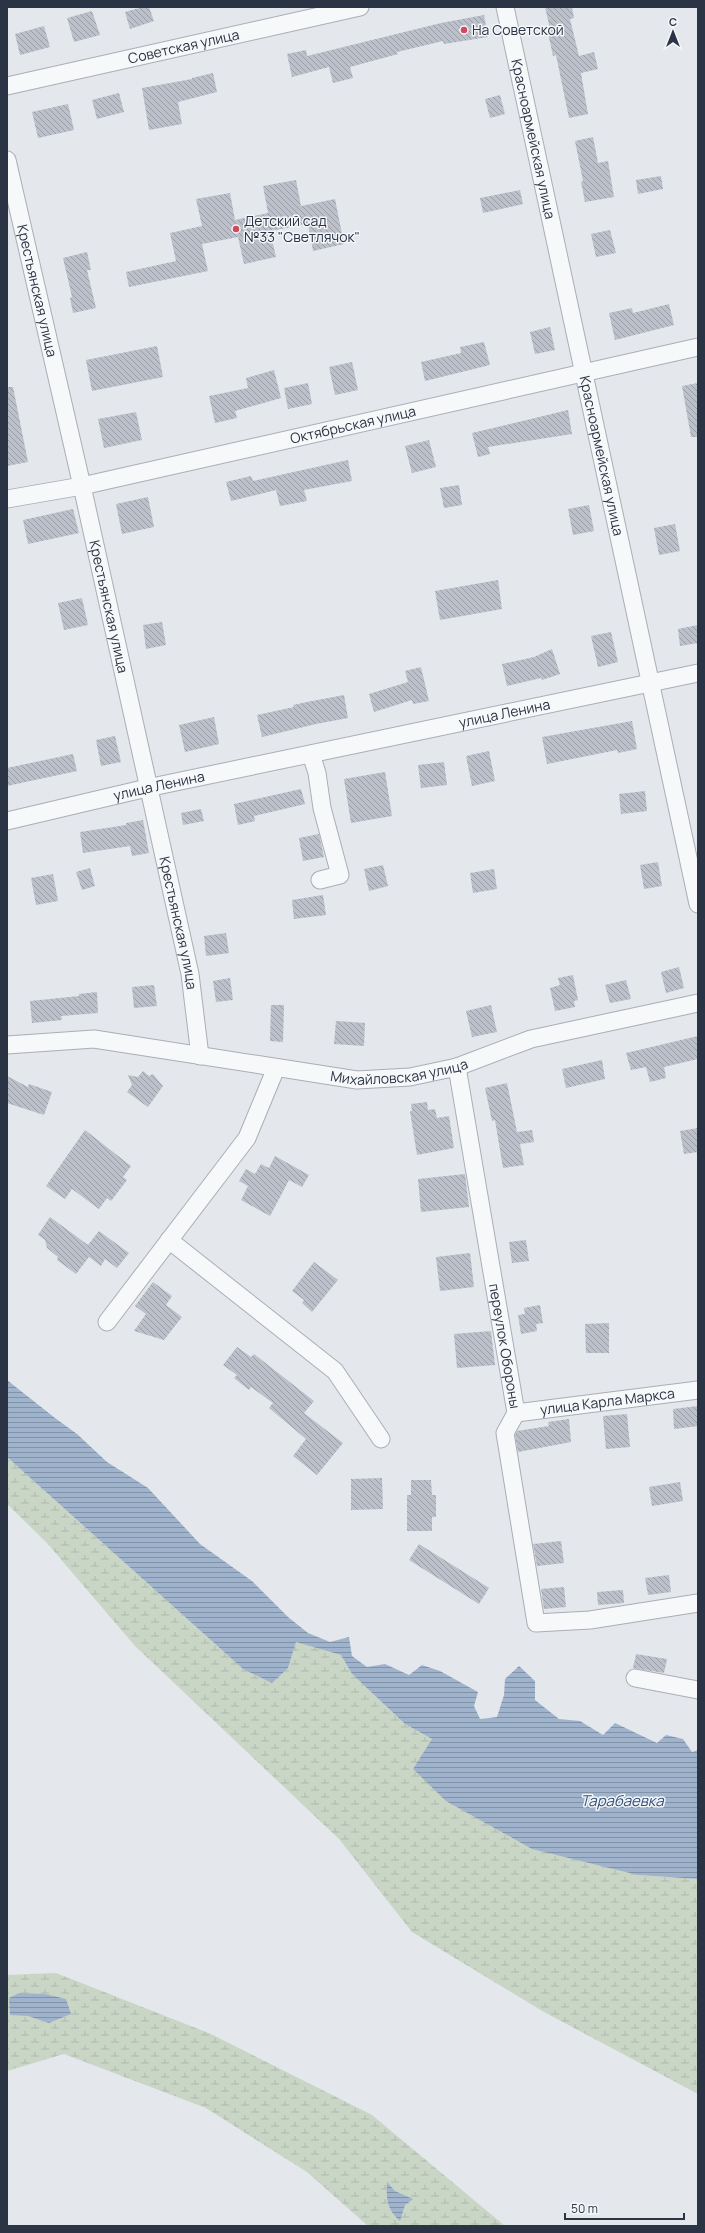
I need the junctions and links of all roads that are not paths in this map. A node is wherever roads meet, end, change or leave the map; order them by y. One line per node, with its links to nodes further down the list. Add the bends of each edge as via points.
1 (360, 7): 3 (street, Советская улица)
2 (505, 7): 7 (street, Красноармейская улица)
3 (291, 14): 4 (street, Советская улица)
4 (7, 86)
5 (7, 160): 8 (street, Крестьянская улица)
6 (698, 347): 7 (street, Октябрьская улица)
7 (583, 374): 8 (street, Октябрьская улица); 11 (street, Красноармейская улица)
8 (82, 486): 9 (street, Октябрьская улица); 13 (street, Крестьянская улица)
9 (7, 499)
10 (698, 673): 11 (street, улица Ленина)
11 (649, 684): 12 (street, улица Ленина); 16 (street, Красноармейская улица)
12 (311, 754): 13 (street, улица Ленина); 15 (street, via 340,875)
13 (147, 788): 14 (street, улица Ленина); 19 (street, Крестьянская улица, via 190,974)
14 (7, 821)
15 (320, 880)
16 (698, 904)
17 (698, 1003): 20 (street, Михайловская улица, via 531,1039)
18 (7, 1045): 19 (street, Михайловская улица, via 94,1039)
19 (200, 1056): 21 (street, Михайловская улица)
20 (457, 1067): 21 (street, Михайловская улица, via 410,1077 357,1080); 25 (street, переулок Обороны)
21 (276, 1068): 22 (street, via 247,1138)
22 (169, 1240): 23 (street); 26 (street, via 335,1371)
23 (106, 1322)
24 (698, 1390): 25 (street, улица Карла Маркса)
25 (516, 1413): 27 (street, переулок Обороны, via 505,1433 536,1622 590,1620)
26 (381, 1439)
27 (698, 1603)
28 (635, 1678): 29 (street)
29 (698, 1690)

